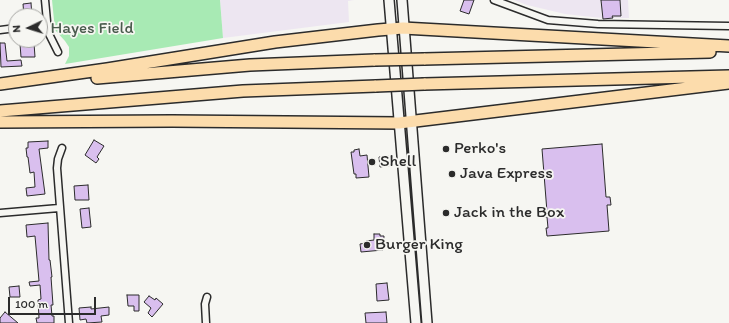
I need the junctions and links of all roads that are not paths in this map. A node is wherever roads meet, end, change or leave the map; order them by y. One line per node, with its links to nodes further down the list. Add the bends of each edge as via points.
1 (389, 0): 6 (main road)
2 (402, 0): 5 (main road)
3 (494, 0): 4 (street, via 548,20 598,24)
4 (729, 26)
5 (404, 28): 6 (highway); 8 (highway); 17 (main road)
6 (392, 29): 13 (highway, via 275,42); 17 (main road)
7 (48, 34): 10 (street)
8 (729, 46)
9 (729, 51): 14 (highway, bridge, via 375,60 202,69)
10 (58, 52)
11 (729, 76): 15 (highway, bridge, via 243,91)
12 (729, 83): 17 (highway)
13 (0, 84)
14 (0, 88)
15 (0, 111)
16 (0, 122): 17 (highway)
17 (405, 122): 21 (main road); 22 (main road)
18 (62, 148): 19 (street, via 57,168)
19 (59, 208): 20 (street); 25 (street)
20 (0, 213)
21 (407, 214): 22 (main road, via 412,218 416,258 418,263); 23 (main road)
22 (422, 264): 29 (main road)
23 (413, 287): 27 (main road); 28 (main road, via 418,291)
24 (207, 297): 26 (street)
25 (69, 323)
26 (206, 323)
27 (416, 323)
28 (421, 323)
29 (427, 323)

